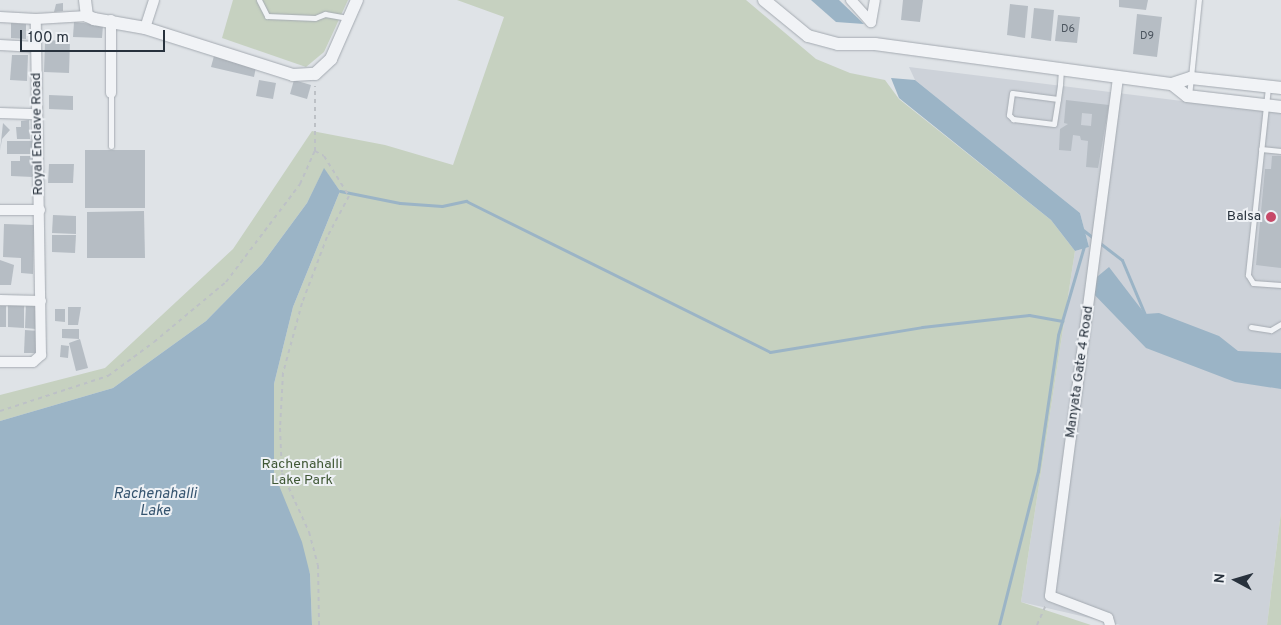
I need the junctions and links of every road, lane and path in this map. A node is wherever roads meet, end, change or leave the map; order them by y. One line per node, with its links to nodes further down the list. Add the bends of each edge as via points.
1 (85, 0): 10 (street)
2 (154, 0): 14 (street)
3 (259, 0): 11 (lane, via 267,16 314,18 326,14)
4 (357, 0): 11 (street)
5 (764, 0): 17 (street, via 808,36 838,44 861,44)
6 (851, 0): 7 (street, via 872,22)
7 (875, 0)
8 (1199, 0): 20 (lane)
9 (0, 16): 12 (street)
10 (87, 16): 12 (street); 13 (street)
11 (349, 18): 18 (street, via 331,59)
12 (36, 19): 16 (street, Royal Enclave Road)
13 (111, 20): 14 (street); 23 (street)
14 (145, 28): 18 (street, via 293,75)
15 (0, 45): 16 (street)
16 (36, 47): 29 (street, Royal Enclave Road)
17 (1061, 70): 19 (street); 25 (lane)
18 (315, 74): 33 (path)
19 (1118, 78): 21 (street); 43 (street, Manyata Gate 4 Road)
20 (1191, 78): 21 (street); 22 (street); 24 (lane)
21 (1172, 84): 24 (street)
22 (1275, 87): 26 (lane)
23 (111, 93): 30 (lane)
24 (1189, 96): 26 (street)
25 (1058, 99): 25 (lane, via 1054,124 1013,119 1009,115 1012,93)
26 (1266, 106): 27 (street); 31 (lane)
27 (1281, 107)
28 (0, 113): 29 (street)
29 (37, 114): 35 (street, Royal Enclave Road)
30 (111, 146)
31 (1261, 149): 32 (lane); 36 (lane, via 1248,275 1253,283)
32 (1281, 150)
33 (315, 151): 42 (path, via 300,184 275,220 226,282 188,316 108,376); 44 (path, via 324,156 349,196 327,237 302,303 283,373 280,428 282,474 309,532 318,565)
34 (0, 210): 35 (street)
35 (40, 210): 38 (street, Royal Enclave Road)
36 (1281, 285)
37 (0, 300): 38 (street)
38 (41, 301): 41 (street, Royal Enclave Road, via 39,360)
39 (1281, 324): 40 (lane, via 1271,330)
40 (1251, 327)
41 (0, 362)
42 (0, 411)
43 (1050, 596): 45 (path); 46 (street, via 1108,618)
44 (318, 625)
45 (1038, 625)
46 (1110, 625)

